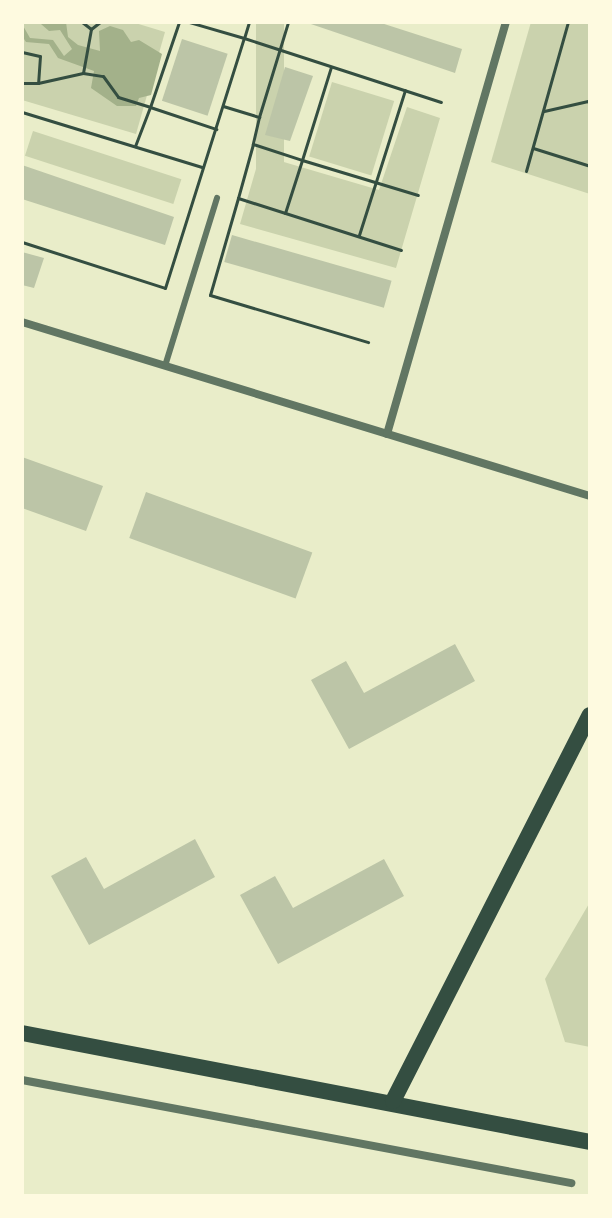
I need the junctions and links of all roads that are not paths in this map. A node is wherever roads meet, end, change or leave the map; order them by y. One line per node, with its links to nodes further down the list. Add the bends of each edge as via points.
1 (506, 22): 5 (street)
2 (217, 198): 4 (lane)
3 (22, 322): 4 (street)
4 (165, 366): 5 (street)
5 (387, 434): 6 (street)
6 (590, 496)
7 (590, 715): 10 (main road)
8 (22, 1033): 10 (main road)
9 (22, 1080): 12 (street)
10 (393, 1101): 11 (main road)
11 (590, 1142)
12 (571, 1183)

